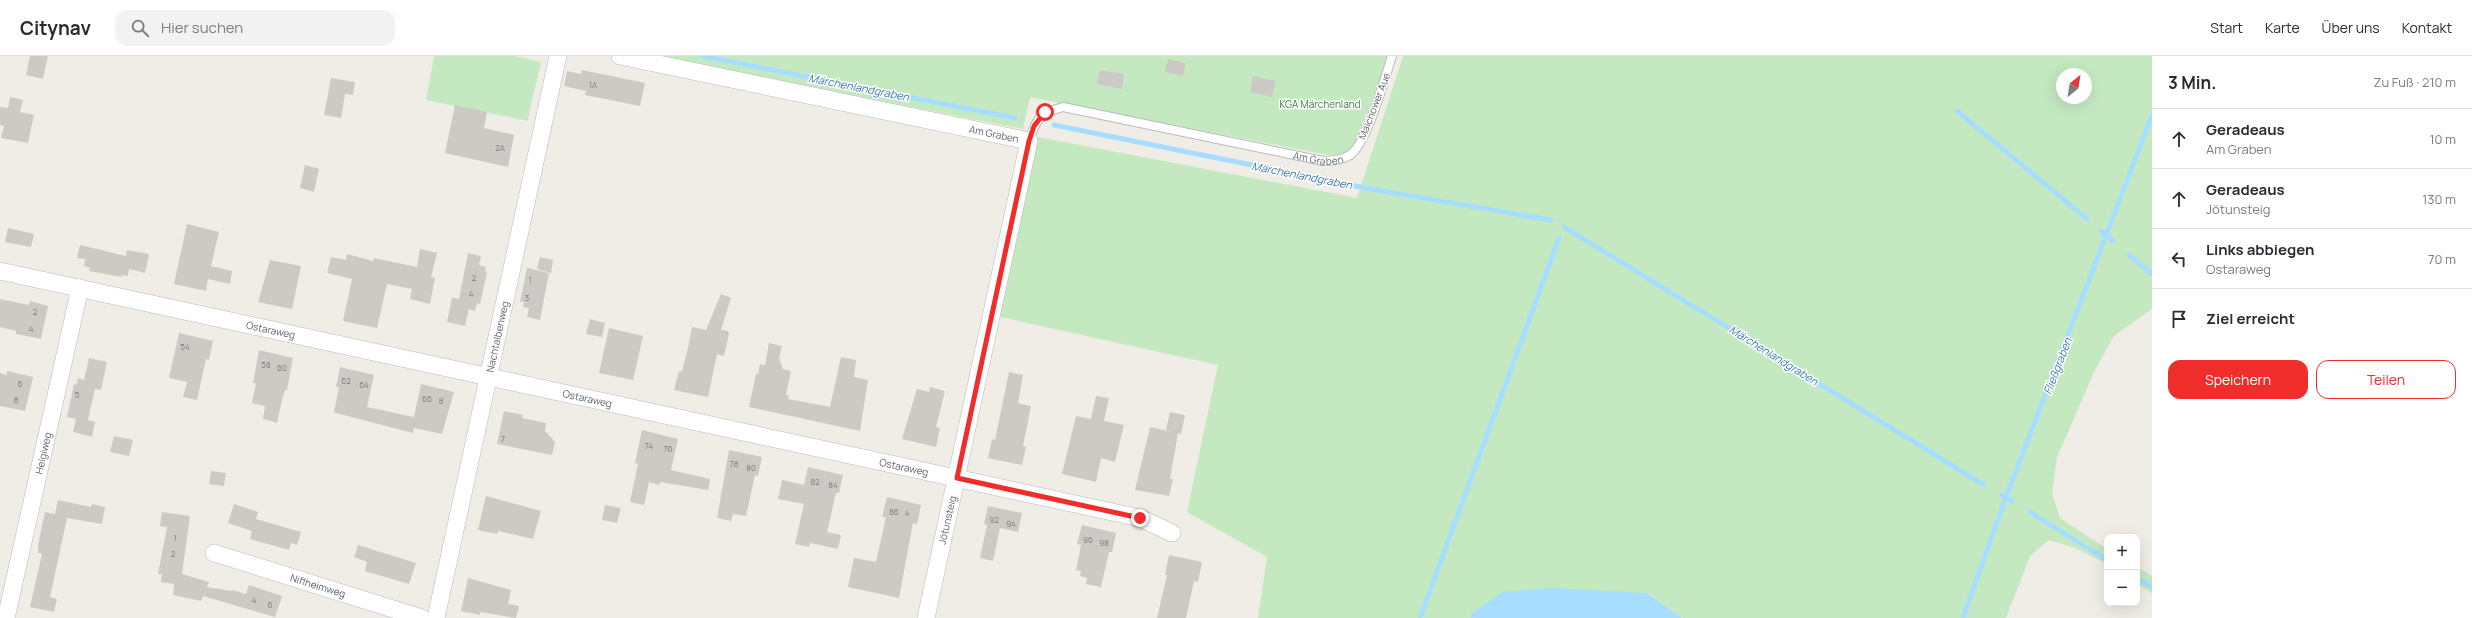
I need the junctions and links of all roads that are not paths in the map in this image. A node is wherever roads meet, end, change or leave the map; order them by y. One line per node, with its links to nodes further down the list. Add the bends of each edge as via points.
1 (558, 56): 8 (street, Nachtalbenweg)
2 (620, 56): 4 (street, Am Graben)
3 (1392, 56): 5 (lane, Malchower Aue, via 1363,140)
4 (1029, 141): 5 (lane, Am Graben, via 1034,126 1045,112 1063,108 1323,161 1339,160); 9 (street, Jötunsteig)
5 (1351, 155)
6 (0, 271): 7 (street, Ostaraweg)
7 (80, 288): 8 (street, Ostaraweg); 12 (street, Helgiweg)
8 (488, 375): 9 (street, Ostaraweg); 14 (street, Nachtalbenweg)
9 (957, 478): 10 (street, Ostaraweg, via 1140,518); 15 (street, Jötunsteig)
10 (1172, 533)
11 (214, 553): 13 (street, Niflheimweg)
12 (6, 618)
13 (422, 618)
14 (436, 618)
15 (926, 618)

